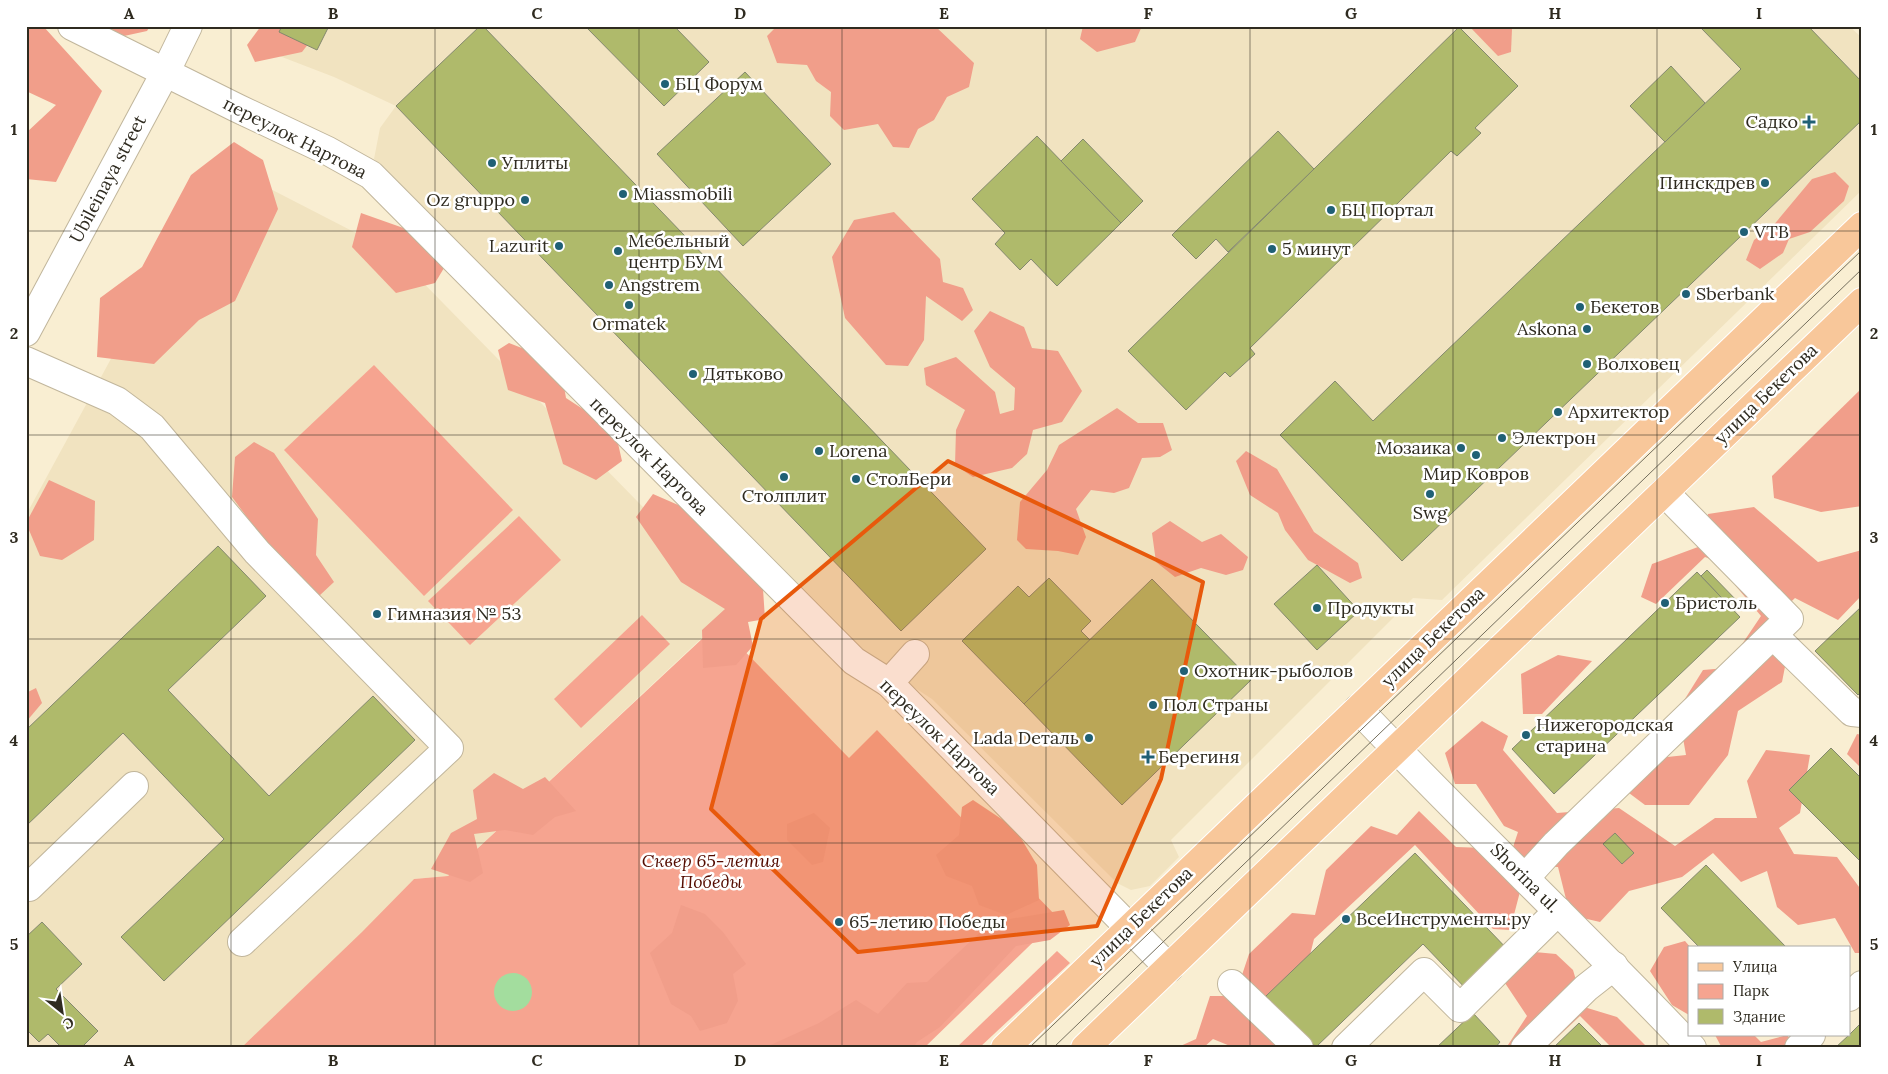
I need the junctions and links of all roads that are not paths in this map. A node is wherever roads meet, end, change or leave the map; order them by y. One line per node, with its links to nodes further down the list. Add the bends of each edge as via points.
1 (72, 26): 3 (street, переулок Нартова)
2 (188, 26): 3 (street, Ubileinaya street)
3 (165, 73): 6 (street, Ubileinaya street); 11 (street, переулок Нартова, via 371,175 854,661)
4 (1862, 226): 12 (main road, улица Бекетова)
5 (1862, 302): 8 (main road, улица Бекетова)
6 (26, 332)
7 (26, 361): 20 (street, via 117,401 152,427 257,552 449,748)
8 (1664, 492): 9 (street, via 1789,619); 14 (main road, улица Бекетова)
9 (1774, 636): 13 (street, via 1852,712); 16 (street)
10 (915, 654): 11 (street)
11 (889, 683): 19 (street, переулок Нартова)
12 (1358, 709): 14 (street, Shorina ul.); 19 (main road, улица Бекетова)
13 (1862, 713)
14 (1396, 749): 16 (street, Shorina ul.); 22 (main road, улица Бекетова)
15 (134, 786): 17 (street, via 29,887)
16 (1524, 878): 18 (street, Shorina ul.)
17 (26, 884)
18 (1558, 911): 21 (street, Shorina ul.); 30 (street, via 1460,1008 1424,972)
19 (1130, 928): 22 (street, переулок Нартова); 27 (main road, улица Бекетова)
20 (242, 942)
21 (1614, 966): 31 (street, via 1586,988); 32 (street, Shorina ul.)
22 (1168, 968): 28 (main road, улица Бекетова)
23 (1232, 984): 29 (street)
24 (1862, 985): 25 (street)
25 (1850, 996)
26 (1810, 1036): 33 (street)
27 (1005, 1048)
28 (1085, 1048)
29 (1299, 1048)
30 (1346, 1048)
31 (1525, 1048)
32 (1692, 1048)
33 (1799, 1048)

